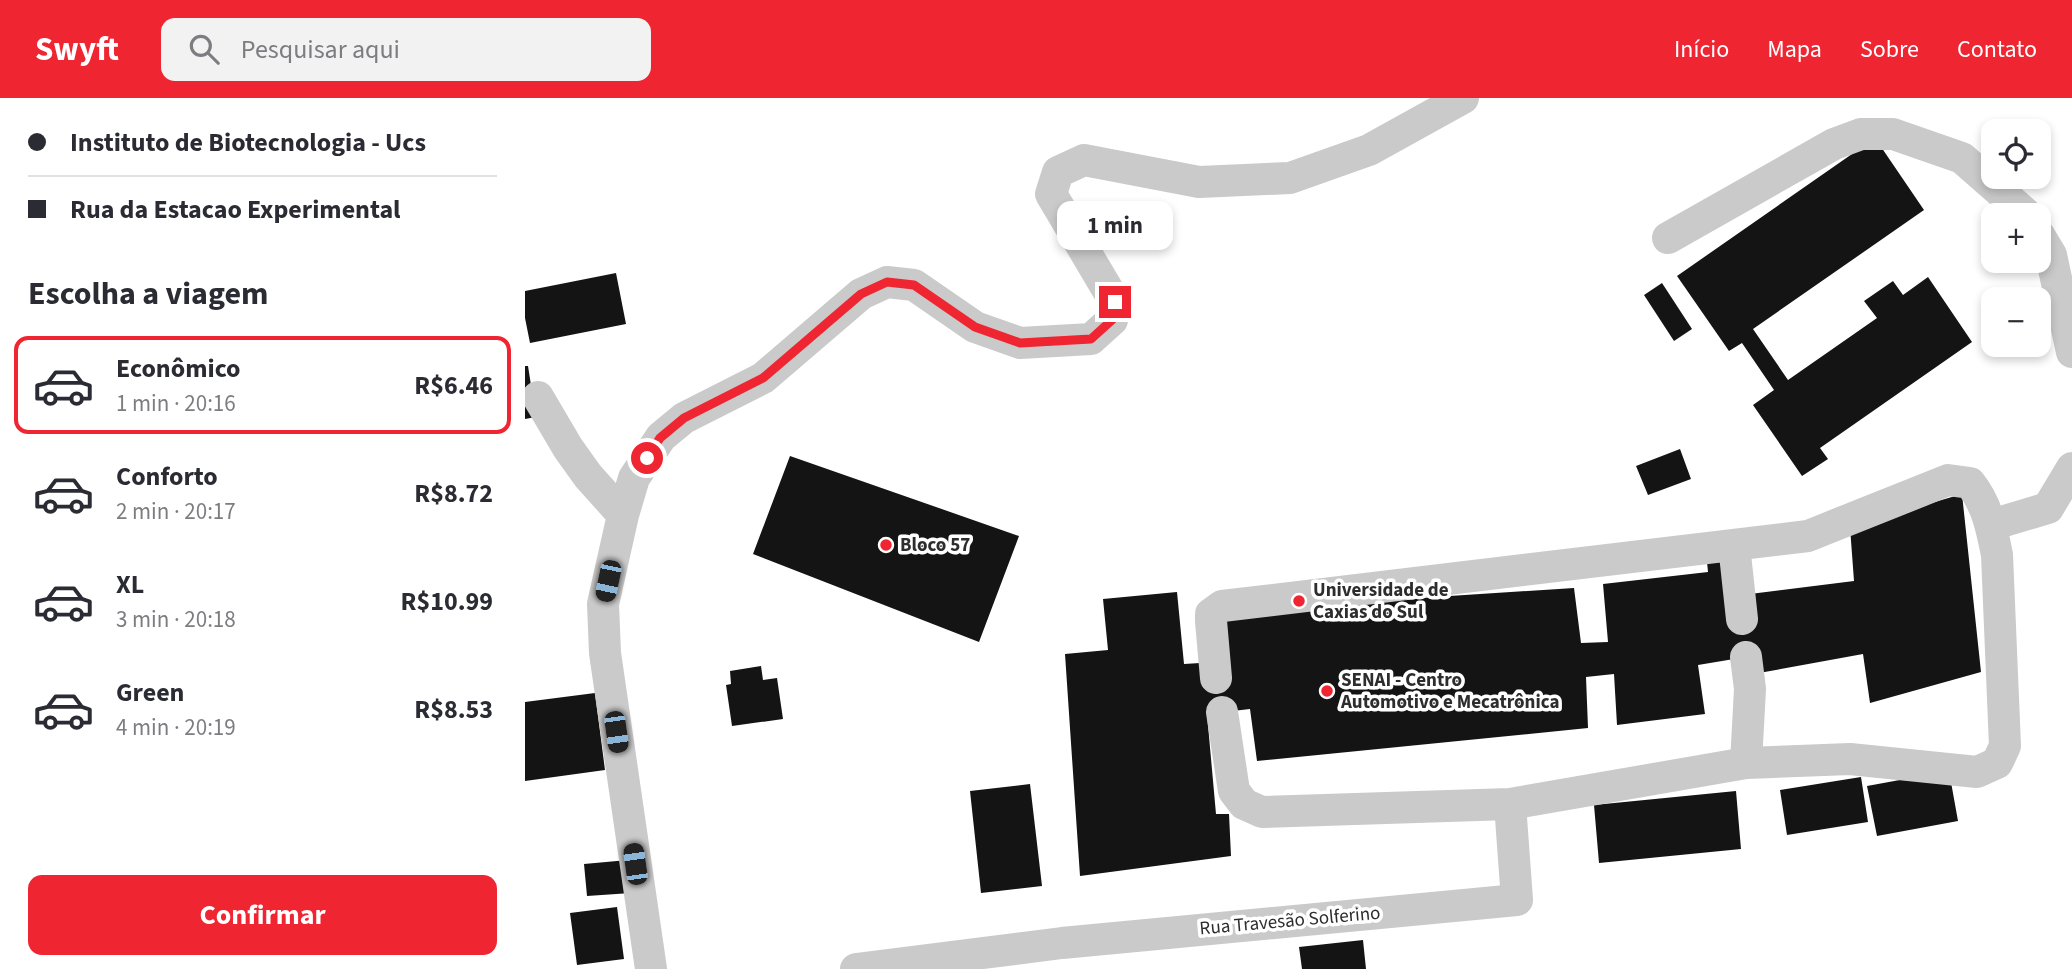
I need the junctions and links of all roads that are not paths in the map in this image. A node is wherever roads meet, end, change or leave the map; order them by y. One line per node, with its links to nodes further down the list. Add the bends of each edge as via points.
1 (1462, 98): 8 (street, via 1369,150 1290,178 1199,182 1084,160 1058,172 1051,194 1115,302 1112,320 1091,339 1020,343 975,327 914,285 887,282 861,294 763,378 684,418 660,438 634,478)
2 (2014, 203): 3 (street, via 1962,158 1893,134 1861,134 1834,144)
3 (1668, 238)
4 (2051, 255): 5 (street)
5 (2072, 352)
6 (538, 397): 8 (street, via 588,476)
7 (2072, 468): 9 (street, via 2048,508)
8 (623, 515): 17 (street, via 603,604 605,653)
9 (1991, 525): 10 (street, via 1970,483 1948,480 1808,536); 15 (street, via 1997,555 2004,746 1997,764 1977,772 1850,759)
10 (1734, 545): 11 (street); 13 (street, via 1222,606 1211,614 1210,621)
11 (1742, 619)
12 (1746, 657): 15 (street)
13 (1216, 678)
14 (1222, 712): 16 (street, via 1234,791 1244,804 1262,812)
15 (1746, 763): 16 (street)
16 (1510, 804): 18 (street, Rua Travesão Solferino, via 1517,900 1062,943)
17 (651, 969)
18 (856, 969)

